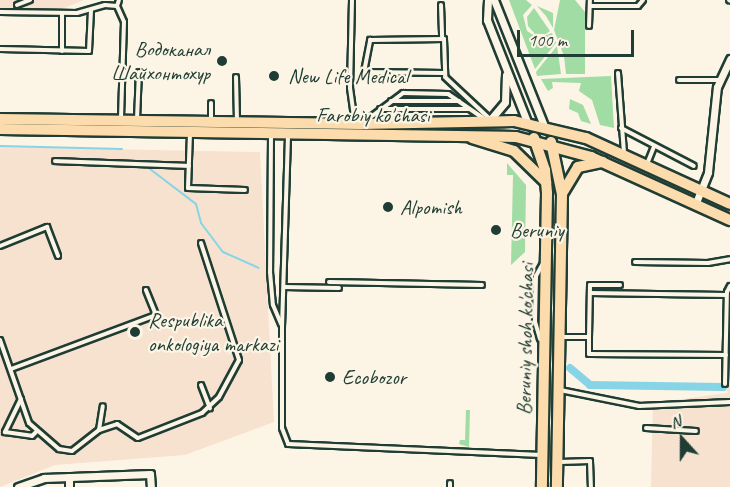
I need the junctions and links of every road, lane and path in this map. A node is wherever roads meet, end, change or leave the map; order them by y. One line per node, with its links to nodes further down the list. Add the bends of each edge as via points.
1 (30, 0): 8 (lane)
2 (119, 0): 10 (lane)
3 (352, 0): 36 (lane, via 350,88)
4 (488, 0): 22 (street, via 487,20)
5 (494, 0): 40 (street)
6 (643, 0): 7 (lane, via 638,6)
7 (590, 3): 14 (lane)
8 (17, 5)
9 (441, 5): 15 (lane)
10 (117, 6): 11 (lane); 32 (lane, via 124,22)
11 (91, 10): 13 (lane); 17 (lane, via 90,50)
12 (0, 12): 13 (lane)
13 (63, 13): 17 (lane)
14 (589, 26)
15 (442, 38): 20 (lane); 20 (lane, via 371,38 364,72)
16 (0, 49): 17 (lane)
17 (62, 51)
18 (730, 59): 23 (street)
19 (139, 72): 38 (lane)
20 (444, 73): 33 (lane)
21 (618, 73): 41 (lane)
22 (506, 75): 33 (street, via 506,102); 37 (street)
23 (724, 76): 25 (lane); 57 (street)
24 (236, 77): 35 (lane)
25 (679, 80)
26 (390, 101): 27 (lane); 27 (lane, via 403,93 446,93); 29 (lane)
27 (459, 101): 30 (lane)
28 (211, 104): 34 (lane)
29 (380, 109): 30 (lane); 36 (lane)
30 (470, 109): 33 (lane)
31 (0, 119): 32 (main road, Farobiy ko'chasi)
32 (121, 120): 38 (main road, Farobiy ko'chasi)
33 (490, 120): 36 (main road, Farobiy ko'chasi); 37 (main road, Farobiy ko'chasi)
34 (211, 122): 35 (main road, Farobiy ko'chasi); 38 (main road, Farobiy ko'chasi)
35 (237, 122): 39 (main road, Farobiy ko'chasi)
36 (358, 124): 43 (main road, Farobiy ko'chasi)
37 (528, 124): 40 (main road, Farobiy ko'chasi); 46 (main road, Beruniy shoh ko'chasi)
38 (136, 126): 42 (main road, Farobiy ko'chasi); 44 (main road, Farobiy ko'chasi)
39 (272, 128): 43 (main road, Farobiy ko'chasi); 44 (main road, Farobiy ko'chasi); 76 (lane, via 270,272 273,305)
40 (545, 128): 46 (main road); 47 (main road, Beruniy shoh ko'chasi); 49 (main road, Farobiy ko'chasi)
41 (621, 128): 48 (lane); 49 (lane)
42 (0, 129)
43 (289, 129): 45 (main road, Farobiy ko'chasi); 71 (lane)
44 (190, 132): 53 (lane)
45 (462, 135): 46 (main road, Farobiy ko'chasi); 55 (main road, via 507,147)
46 (535, 140): 47 (main road, Farobiy ko'chasi); 55 (main road, Beruniy shoh ko'chasi)
47 (553, 146): 51 (main road, Farobiy ko'chasi); 58 (main road, Beruniy shoh ko'chasi)
48 (654, 147): 52 (lane); 54 (lane)
49 (624, 153): 52 (main road, Farobiy ko'chasi)
50 (56, 161): 53 (lane)
51 (602, 162): 58 (main road, via 578,167); 60 (main road, Farobiy ko'chasi)
52 (646, 164): 57 (main road, Farobiy ko'chasi)
53 (189, 166): 56 (lane, via 188,188)
54 (694, 166)
55 (547, 182): 95 (main road, Beruniy shoh ko'chasi)
56 (245, 190)
57 (701, 191): 59 (main road, Farobiy ko'chasi); 60 (street)
58 (562, 194): 77 (main road, Beruniy shoh ko'chasi)
59 (730, 204)
60 (695, 205): 61 (main road, Farobiy ko'chasi)
61 (730, 220)
62 (201, 243): 90 (lane, via 239,360)
63 (0, 246): 64 (lane, via 47,227)
64 (58, 256)
65 (730, 259): 66 (lane, via 708,263)
66 (635, 262)
67 (329, 282): 68 (lane)
68 (482, 285)
69 (620, 285): 74 (lane, via 590,285)
70 (730, 286): 75 (lane)
71 (284, 287): 72 (lane); 76 (lane)
72 (339, 288)
73 (146, 290): 83 (lane, via 156,315)
74 (590, 293): 75 (lane); 78 (lane)
75 (726, 295): 80 (lane)
76 (282, 326): 95 (lane, via 282,428 284,440 292,448)
77 (560, 337): 78 (lane); 86 (main road, Beruniy shoh ko'chasi)
78 (590, 337): 80 (lane, via 589,354)
79 (0, 340): 81 (lane)
80 (726, 355): 84 (lane)
81 (6, 356): 82 (lane); 83 (lane)
82 (0, 358)
83 (11, 369): 87 (lane)
84 (725, 384)
85 (201, 385): 90 (lane)
86 (559, 390): 88 (lane, via 639,406); 96 (main road, Beruniy shoh ko'chasi)
87 (21, 398): 94 (lane); 94 (lane, via 5,432 32,436)
88 (730, 402)
89 (103, 406): 92 (lane)
90 (210, 408): 92 (lane, via 138,438 117,424)
91 (646, 428): 93 (lane)
92 (99, 430): 94 (lane, via 66,452)
93 (696, 431)
94 (36, 432)
95 (542, 455): 101 (main road, Beruniy shoh ko'chasi)
96 (558, 462): 102 (main road, Beruniy shoh ko'chasi); 103 (lane, via 590,461)
97 (69, 477): 98 (street, via 44,478); 99 (street); 100 (street, via 150,474)
98 (18, 487)
99 (69, 487)
100 (151, 487)
101 (542, 487)
102 (557, 487)
103 (591, 487)

